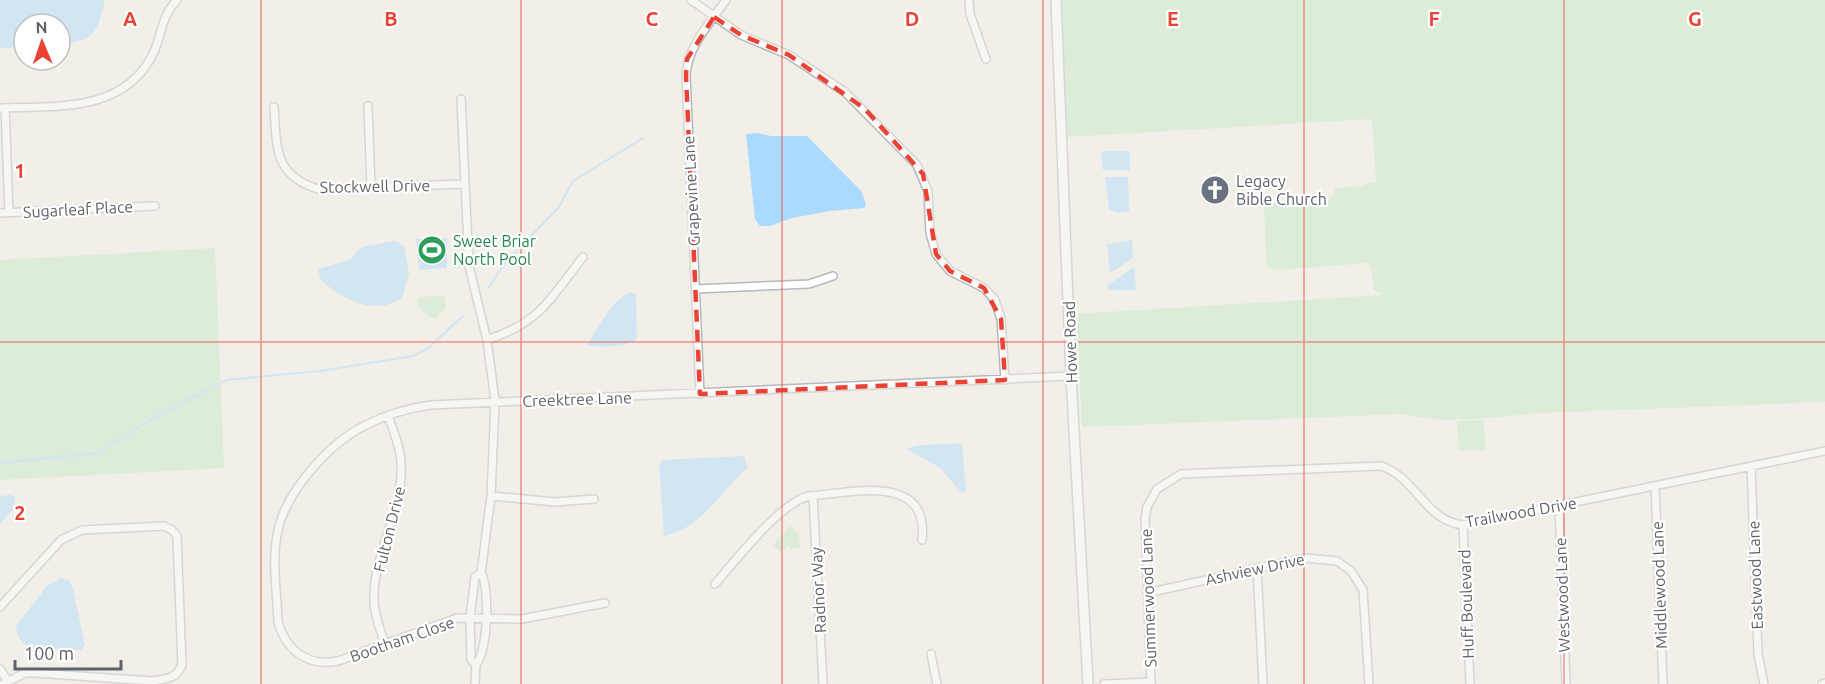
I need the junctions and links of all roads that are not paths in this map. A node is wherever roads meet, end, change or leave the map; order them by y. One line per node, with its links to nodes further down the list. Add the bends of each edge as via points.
1 (177, 0): 11 (street, via 164,16 148,62 123,88 88,103)
2 (691, 0): 6 (street)
3 (726, 0): 6 (street, Grapevine Lane)
4 (969, 0): 7 (street)
5 (1056, 0): 21 (street, Howe Road)
6 (714, 17): 19 (street, Grapevine Lane, via 687,59); 22 (street, via 741,35 789,55 845,92 917,165 928,191 930,233 936,254 950,271 984,288 995,300 1001,319)
7 (986, 59)
8 (461, 99): 12 (street)
9 (274, 106): 13 (street, Stockwell Drive, via 277,157 289,173 304,185 318,189)
10 (368, 106): 13 (street)
11 (2, 108): 16 (street)
12 (465, 184): 13 (street, Stockwell Drive); 20 (street, via 469,266)
13 (371, 187)
14 (155, 206): 16 (street, Sugarleaf Place)
15 (0, 213): 16 (street, Sugarleaf Place)
16 (9, 213)
17 (584, 257): 20 (street, via 530,321)
18 (833, 276): 19 (street, via 809,284)
19 (696, 288): 23 (street, Grapevine Lane)
20 (487, 340): 24 (street)
21 (1071, 376): 22 (street, Creektree Lane); 54 (street, Howe Road)
22 (1005, 380): 23 (street, Creektree Lane)
23 (700, 394): 24 (street, Creektree Lane)
24 (495, 402): 25 (street, Creektree Lane, via 431,405); 31 (street)
25 (387, 415): 44 (street, Fulton Drive, via 399,450 402,474 375,585 374,609); 46 (street, Creektree Lane, via 341,441 305,478 282,514 275,549 278,622 290,647)
26 (1825, 451): 27 (street, Trailwood Drive)
27 (1751, 466): 29 (street, Trailwood Drive); 61 (street, Eastwood Lane, via 1758,654)
28 (1164, 482): 34 (street, Trailwood Drive, via 1181,474 1208,471 1381,466 1403,477 1440,518); 39 (street, Summerwood Lane, via 1151,497 1145,519)
29 (1655, 486): 33 (street, Trailwood Drive); 60 (street, Middlewood Lane)
30 (813, 495): 35 (street, via 886,491 901,495 914,503 922,515); 38 (street, via 797,499 783,510); 52 (street, Radnor Way)
31 (491, 496): 32 (street, via 555,502); 37 (street)
32 (594, 499)
33 (1559, 506): 34 (street, Trailwood Drive); 59 (street, Westwood Lane)
34 (1463, 525): 58 (street, Huff Boulevard)
35 (922, 540)
36 (1257, 568): 39 (street, Ashview Drive); 56 (street); 57 (street, Ashview Drive, via 1321,557 1337,561 1351,571 1365,599)
37 (481, 573): 42 (street, via 475,578); 43 (street, via 485,579)
38 (715, 584)
39 (1147, 592): 50 (street, Summerwood Lane)
40 (605, 603): 43 (street, Bootham Close, via 522,619)
41 (0, 607): 49 (street, via 71,534 82,530 164,526 177,536 182,665 179,672 169,679 152,681 36,673)
42 (470, 617): 43 (street, Bootham Close); 44 (street, Bootham Close, via 443,621); 47 (street, via 471,660)
43 (486, 618): 47 (street, via 481,659)
44 (385, 644): 46 (street, Bootham Close, via 329,663)
45 (931, 654): 53 (street)
46 (306, 659)
47 (476, 664): 51 (street)
48 (0, 669): 49 (street)
49 (5, 682)
50 (1151, 683): 55 (street)
51 (475, 684)
52 (822, 684)
53 (937, 684)
54 (1088, 684)
55 (1104, 684)
56 (1263, 684)
57 (1369, 684)
58 (1470, 684)
59 (1566, 684)
60 (1663, 684)
61 (1764, 684)

